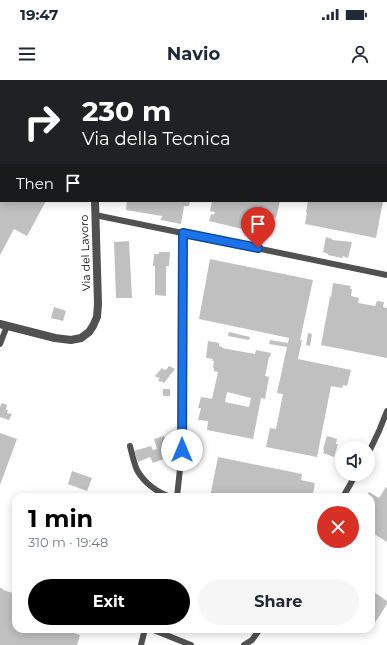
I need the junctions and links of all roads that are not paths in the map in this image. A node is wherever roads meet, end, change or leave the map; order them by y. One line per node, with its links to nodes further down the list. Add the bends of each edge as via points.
1 (95, 202): 2 (street, Via del Lavoro)
2 (95, 215): 3 (street); 5 (street, Via del Lavoro, via 98,304 97,317 89,332 81,338 71,340)
3 (183, 233): 4 (street); 12 (street, via 182,450)
4 (387, 275)
5 (3, 325): 6 (street)
6 (0, 344)
7 (387, 411): 8 (street)
8 (374, 441)
9 (130, 446): 11 (street, via 142,478)
10 (352, 481): 13 (street)
11 (161, 493)
12 (177, 493)
13 (345, 493)
14 (144, 633): 17 (street)
15 (161, 633): 18 (street)
16 (257, 633): 19 (street)
17 (141, 645)
18 (191, 645)
19 (244, 645)

